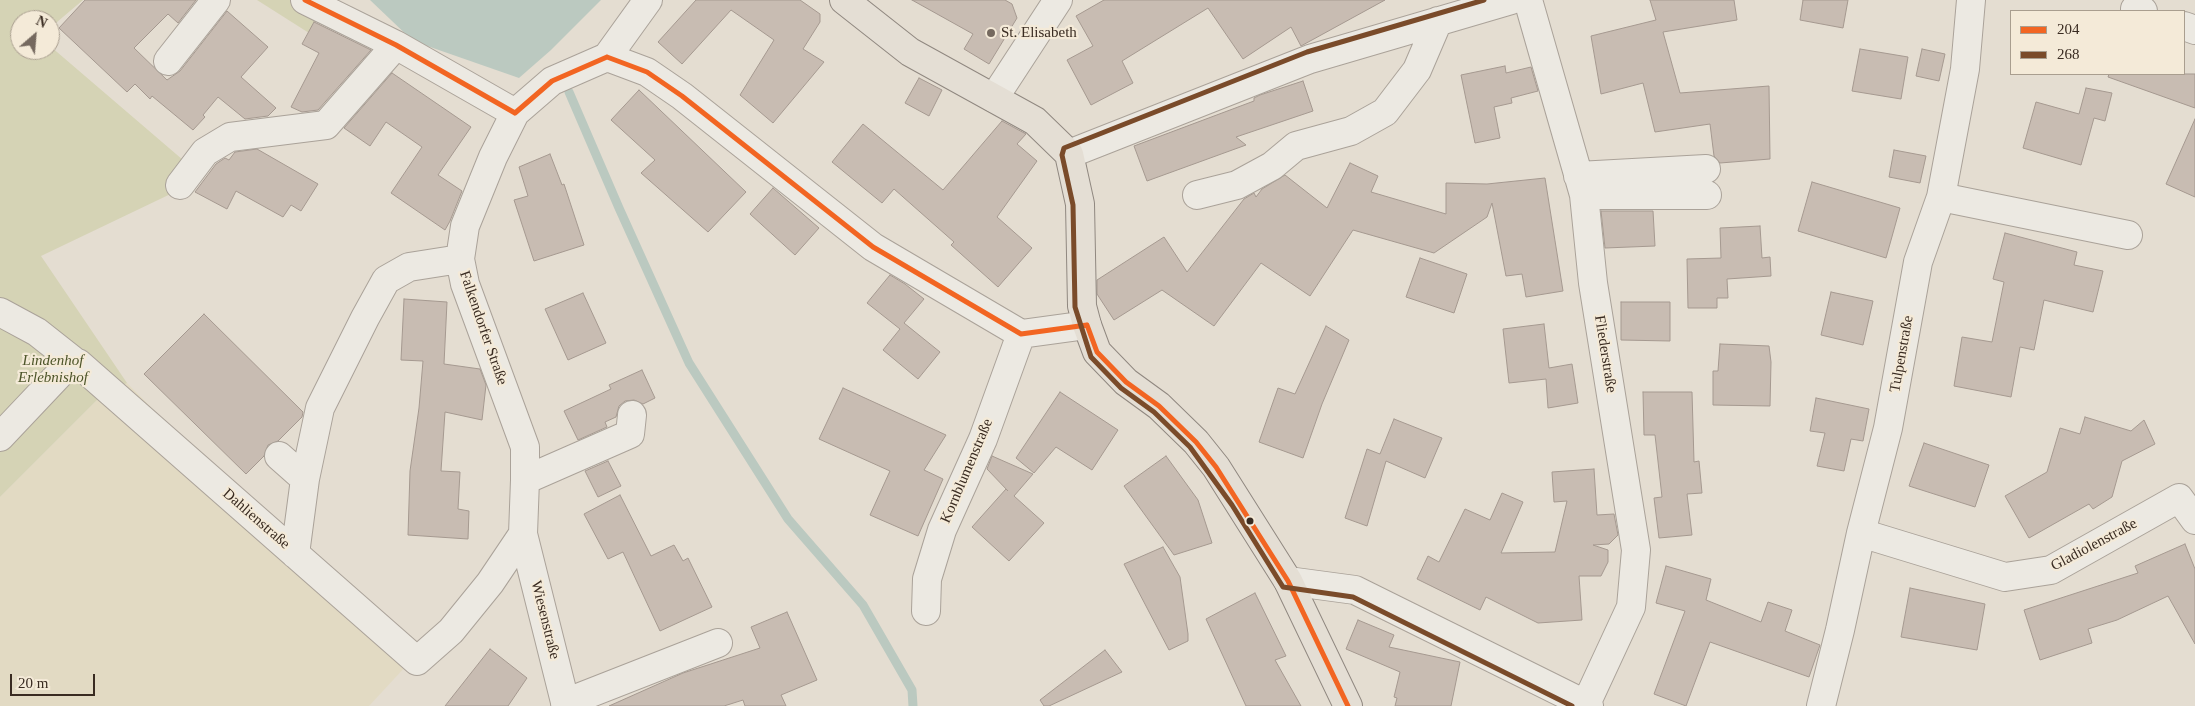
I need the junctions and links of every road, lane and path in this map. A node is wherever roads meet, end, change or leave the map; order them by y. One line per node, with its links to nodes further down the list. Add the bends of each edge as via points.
1 (216, 0): 13 (street)
2 (305, 0): 11 (street)
3 (648, 0): 12 (street)
4 (844, 0): 14 (main road, via 910,52)
5 (1058, 0): 14 (street)
6 (1511, 0): 9 (street)
7 (1528, 0): 19 (street, Fliederstraße)
8 (1971, 0): 21 (street, Tulpenstraße, via 1965,69)
9 (1477, 5): 10 (street)
10 (1438, 22): 16 (street, via 1310,59); 20 (street, via 1417,70 1385,112 1352,130 1296,146 1272,166 1237,185)
11 (396, 45): 15 (street); 18 (street, via 326,125 230,137 205,152)
12 (607, 57): 15 (street, Falkendorfer Straße, via 552,81); 26 (street, via 647,72 874,247)
13 (168, 60)
14 (994, 98): 16 (main road, via 1035,121)
15 (515, 113): 23 (street, Falkendorfer Straße, via 465,226)
16 (1069, 154): 25 (main road, via 1080,204 1082,306)
17 (1706, 182): 19 (street)
18 (180, 185)
19 (1581, 185): 43 (street, Fliederstraße, via 1636,550 1631,607)
20 (1197, 195)
21 (1941, 197): 22 (street); 35 (street, Tulpenstraße, via 1918,262 1888,428)
22 (2128, 235)
23 (460, 259): 31 (street, via 409,266 386,280 320,408); 32 (street, Falkendorfer Straße, via 465,284 525,447)
24 (0, 312): 27 (street, Dahlienstraße, via 37,332)
25 (1087, 325): 26 (street); 38 (main road, via 1097,352 1126,382 1158,406 1196,442 1238,500)
26 (1021, 334): 39 (street, Kornblumenstraße, via 982,439 942,530 926,579)
27 (85, 369): 29 (street, via 69,364); 37 (street, Dahlienstraße)
28 (632, 415): 32 (street, via 630,434)
29 (0, 437)
30 (279, 456): 31 (street)
31 (305, 479): 37 (street)
32 (526, 480): 36 (street, Falkendorfer Straße)
33 (2187, 494): 34 (street, Gladiolenstraße); 35 (street, Gladiolenstraße, via 2051,570 2005,577)
34 (2195, 520)
35 (1861, 533): 45 (street, Tulpenstraße)
36 (522, 534): 41 (street, Falkendorfer Straße, via 490,583 450,631); 42 (street, Wiesenstraße)
37 (295, 554): 41 (street, Dahlienstraße)
38 (1288, 581): 43 (street, via 1356,590); 44 (main road)
39 (926, 611)
40 (718, 644): 42 (street)
41 (417, 661)
42 (566, 705)
43 (1588, 705)
44 (1348, 706)
45 (1821, 706)

